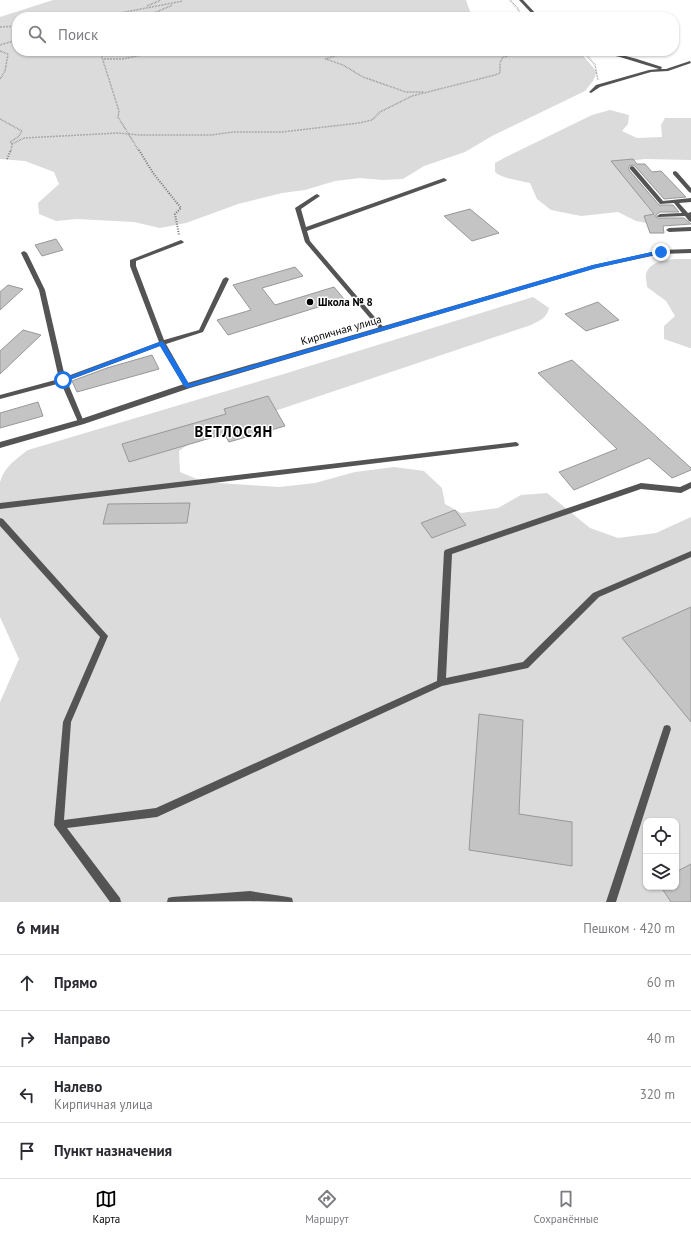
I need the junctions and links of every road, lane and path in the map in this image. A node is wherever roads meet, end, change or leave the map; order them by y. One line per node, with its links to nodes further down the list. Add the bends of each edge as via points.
1 (150, 0): 5 (path)
2 (161, 0): 5 (path)
3 (184, 0): 6 (path); 8 (path)
4 (521, 0): 9 (lane)
5 (152, 3): 6 (path)
6 (144, 7): 7 (path)
7 (122, 12)
8 (156, 12)
9 (532, 12)
10 (12, 26): 11 (path)
11 (0, 27)
12 (12, 41): 13 (path)
13 (0, 45)
14 (0, 51): 24 (path, via 8,54 5,71)
15 (102, 56): 21 (path)
16 (134, 56): 21 (path)
17 (335, 56): 26 (path, via 326,59 343,65 363,77 406,92)
18 (507, 56): 26 (path, via 502,58 500,73 493,77)
19 (587, 56): 25 (path, via 595,65)
20 (621, 56): 23 (lane)
21 (104, 59): 29 (path, via 119,111 118,117)
22 (690, 62): 23 (lane)
23 (666, 70): 25 (lane, via 652,71)
24 (0, 79)
25 (598, 86): 27 (lane)
26 (427, 92): 29 (path, via 390,107 372,120 359,124 211,136)
27 (591, 92)
28 (0, 119): 30 (path, via 22,131 10,142)
29 (129, 134): 30 (path, via 24,138); 45 (path, via 154,174 181,208 175,214)
30 (12, 144): 31 (path)
31 (7, 159)
32 (632, 168): 38 (lane, via 662,203)
33 (675, 173): 35 (lane)
34 (444, 180): 43 (lane)
35 (691, 191)
36 (317, 196): 43 (lane, via 298,208)
37 (691, 200): 38 (lane)
38 (676, 202): 39 (lane)
39 (689, 214): 40 (lane); 41 (lane)
40 (660, 216)
41 (691, 220)
42 (691, 229): 44 (lane)
43 (304, 230): 49 (lane, via 307,241)
44 (669, 230)
45 (180, 242): 50 (lane, via 133,260 132,266)
46 (691, 251): 49 (street, Кирпичная улица, via 661,252 595,266)
47 (24, 253): 51 (lane, via 42,290)
48 (226, 279): 50 (lane, via 201,331)
49 (382, 329): 52 (street, Кирпичная улица)
50 (162, 343): 51 (lane); 52 (lane)
51 (63, 380): 53 (lane); 54 (lane)
52 (187, 386): 54 (street, Кирпичная улица)
53 (0, 398)
54 (81, 422): 56 (street, Кирпичная улица)
55 (516, 444): 58 (lane)
56 (0, 445)
57 (691, 485): 61 (lane, via 681,490 641,486 448,552)
58 (0, 506)
59 (0, 521): 63 (lane, via 104,636 67,722)
60 (691, 554): 61 (lane, via 596,595 524,666)
61 (441, 683): 63 (lane, via 157,812)
62 (667, 729): 67 (lane)
63 (59, 825): 64 (lane)
64 (116, 902)
65 (172, 902): 66 (lane, via 250,896)
66 (288, 902)
67 (611, 902)

